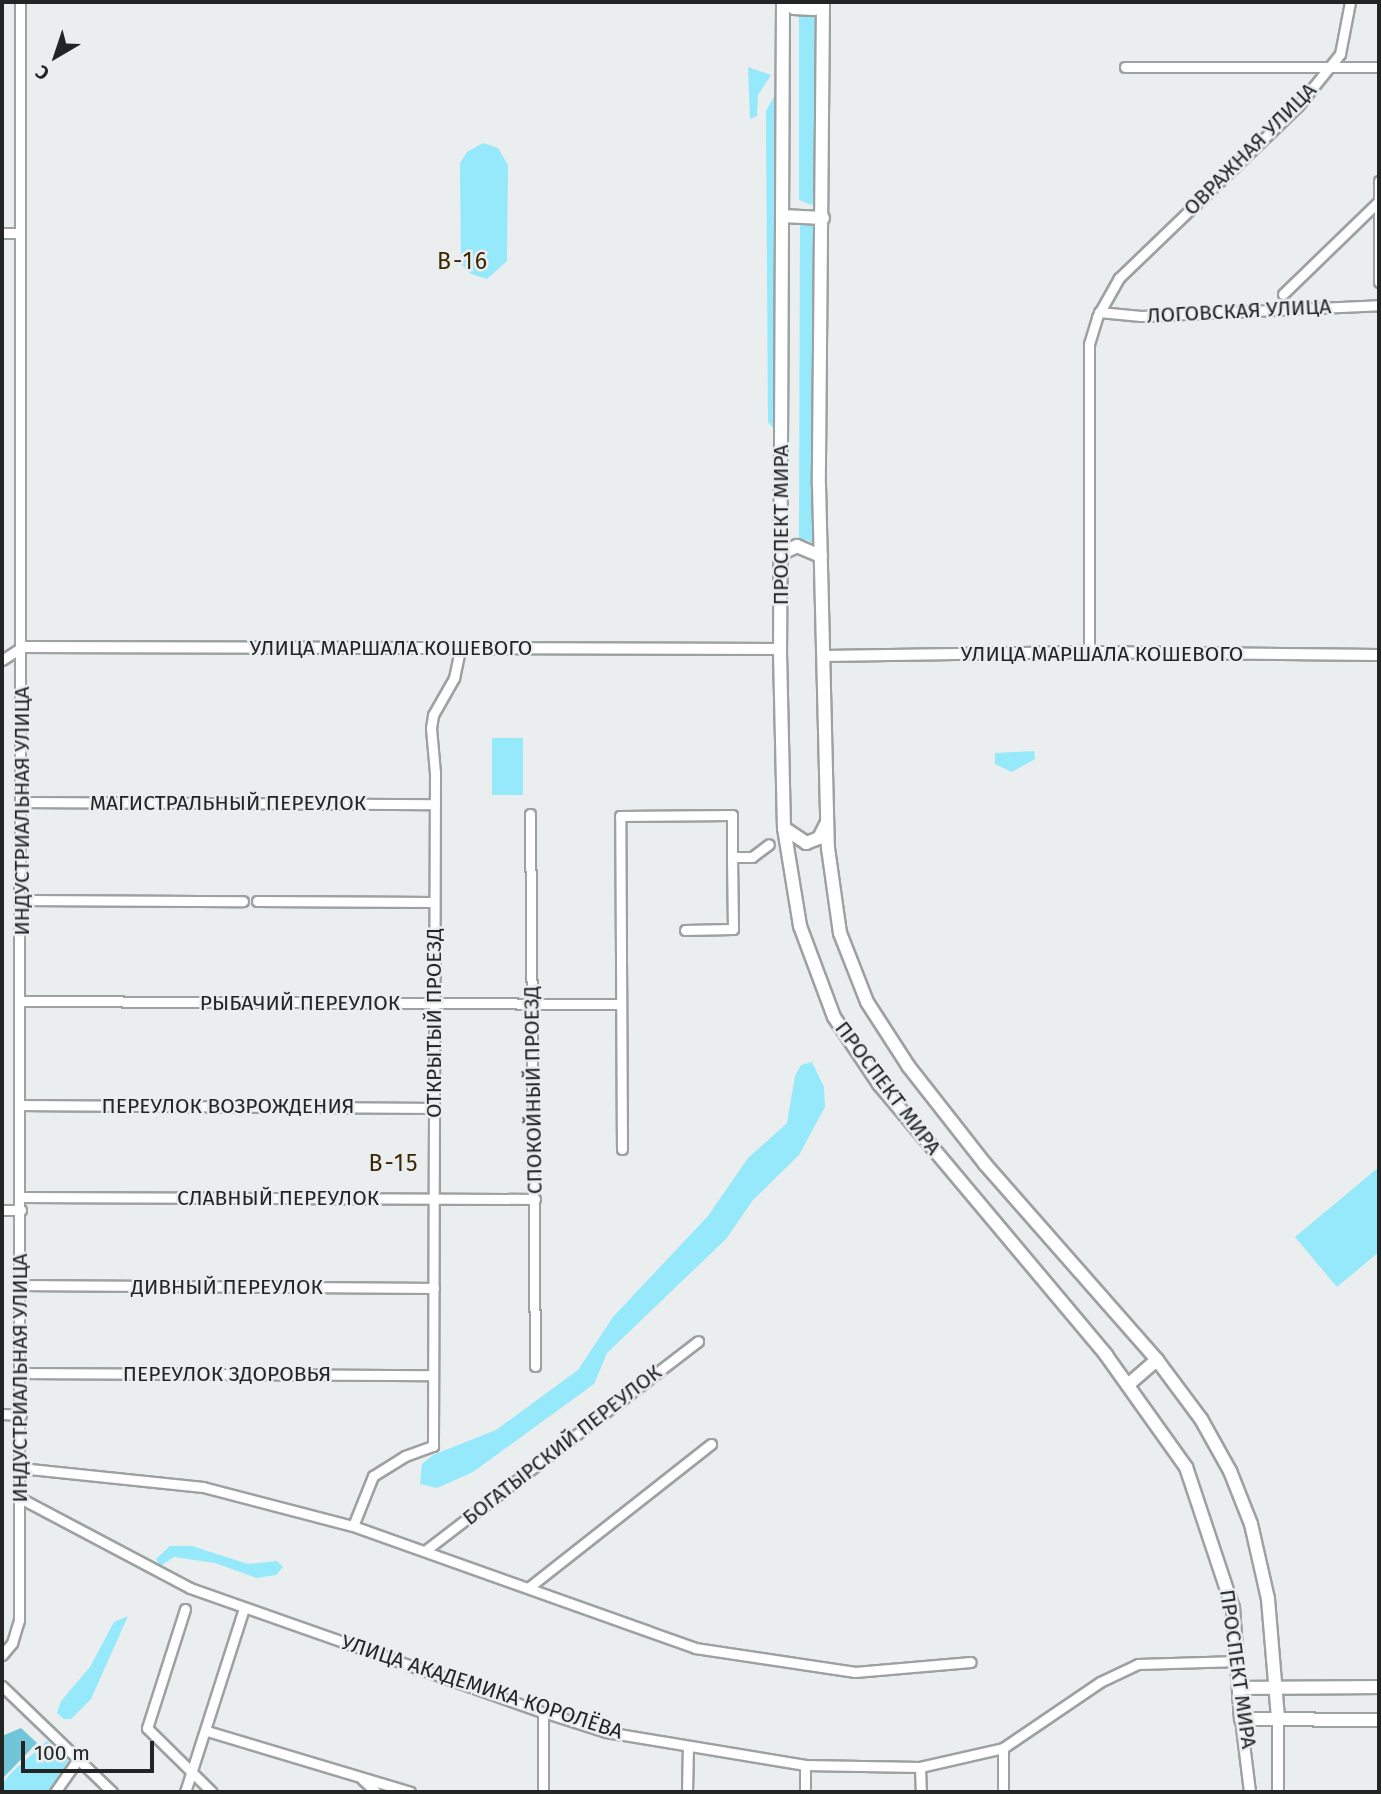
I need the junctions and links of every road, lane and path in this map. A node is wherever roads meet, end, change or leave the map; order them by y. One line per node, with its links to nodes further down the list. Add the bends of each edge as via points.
1 (20, 2): 13 (street, ИНДУСТРИАЛЬНАЯ УЛИЦА)
2 (785, 2): 3 (main road, via 794,8 814,9); 10 (main road, ПРОСПЕКТ МИРА)
3 (822, 2): 11 (main road, ПРОСПЕКТ МИРА)
4 (1350, 2): 6 (street, ОВРАЖНАЯ УЛИЦА, via 1340,54)
5 (1125, 67): 6 (street)
6 (1330, 67): 7 (street); 17 (street, ОВРАЖНАЯ УЛИЦА, via 1298,106 1119,278)
7 (1379, 67)
8 (1379, 181): 9 (street)
9 (1378, 202): 14 (street); 15 (street, ЛОГОВСКАЯ УЛИЦА)
10 (782, 216): 11 (main road); 18 (main road, ПРОСПЕКТ МИРА)
11 (823, 218): 19 (main road, ПРОСПЕКТ МИРА)
12 (2, 233): 13 (street)
13 (18, 233): 20 (street, ИНДУСТРИАЛЬНАЯ УЛИЦА)
14 (1379, 282)
15 (1283, 294)
16 (1379, 305): 17 (street, ЛОГОВСКАЯ УЛИЦА, via 1141,316)
17 (1099, 312): 24 (street, ОВРАЖНАЯ УЛИЦА, via 1088,344)
18 (780, 554): 19 (main road, via 797,546); 23 (main road, ПРОСПЕКТ МИРА)
19 (821, 556): 26 (main road, ПРОСПЕКТ МИРА)
20 (22, 649): 21 (street, УЛИЦА МАРШАЛА КОШЕВОГО); 22 (street, УЛИЦА МАРШАЛА КОШЕВОГО); 27 (street); 28 (street, ИНДУСТРИАЛЬНАЯ УЛИЦА)
21 (2, 650)
22 (460, 650): 23 (street, УЛИЦА МАРШАЛА КОШЕВОГО); 29 (street, ОТКРЫТЫЙ ПРОЕЗД, via 454,678 433,715)
23 (780, 651): 32 (main road, ПРОСПЕКТ МИРА)
24 (1089, 652): 25 (street, УЛИЦА МАРШАЛА КОШЕВОГО); 26 (street, УЛИЦА МАРШАЛА КОШЕВОГО)
25 (1379, 657): 26 (street)
26 (824, 658): 31 (main road, ПРОСПЕКТ МИРА)
27 (2, 660)
28 (22, 802): 29 (street, МАГИСТРАЛЬНЫЙ ПЕРЕУЛОК); 35 (street, ИНДУСТРИАЛЬНАЯ УЛИЦА)
29 (435, 804): 38 (street, ОТКРЫТЫЙ ПРОЕЗД)
30 (530, 814): 42 (street, СПОКОЙНЫЙ ПРОЕЗД)
31 (827, 823): 32 (main road, via 819,838 806,843); 55 (main road, ПРОСПЕКТ МИРА, via 840,933 867,1002 909,1067 985,1164)
32 (785, 828): 59 (main road, ПРОСПЕКТ МИРА, via 800,926 834,1017 879,1084)
33 (769, 844): 34 (street, via 752,857)
34 (733, 857): 39 (street, via 733,929); 43 (street, via 732,816 620,816)
35 (22, 900): 36 (street); 40 (street, ИНДУСТРИАЛЬНАЯ УЛИЦА)
36 (243, 901)
37 (257, 901): 38 (street)
38 (435, 902): 41 (street, ОТКРЫТЫЙ ПРОЕЗД)
39 (685, 930)
40 (22, 1001): 41 (street, РЫБАЧИЙ ПЕРЕУЛОК); 44 (street, ИНДУСТРИАЛЬНАЯ УЛИЦА)
41 (434, 1003): 42 (street, РЫБАЧИЙ ПЕРЕУЛОК); 45 (street, ОТКРЫТЫЙ ПРОЕЗД)
42 (531, 1003): 43 (street, РЫБАЧИЙ ПЕРЕУЛОК); 49 (street, СПОКОЙНЫЙ ПРОЕЗД)
43 (620, 1004): 46 (street)
44 (21, 1105): 45 (street, ПЕРЕУЛОК ВОЗРОЖДЕНИЯ); 47 (street, ИНДУСТРИАЛЬНАЯ УЛИЦА)
45 (434, 1108): 48 (street, ОТКРЫТЫЙ ПРОЕЗД)
46 (622, 1149)
47 (21, 1197): 48 (street, СЛАВНЫЙ ПЕРЕУЛОК); 51 (street, ИНДУСТРИАЛЬНАЯ УЛИЦА)
48 (434, 1199): 49 (street, СЛАВНЫЙ ПЕРЕУЛОК); 53 (street, ОТКРЫТЫЙ ПРОЕЗД)
49 (535, 1199): 56 (street, СПОКОЙНЫЙ ПРОЕЗД)
50 (2, 1210): 51 (street)
51 (21, 1210): 52 (street, ИНДУСТРИАЛЬНАЯ УЛИЦА)
52 (21, 1285): 53 (street, ДИВНЫЙ ПЕРЕУЛОК); 57 (street, ИНДУСТРИАЛЬНАЯ УЛИЦА)
53 (434, 1288): 58 (street, ОТКРЫТЫЙ ПРОЕЗД)
54 (698, 1340): 66 (street, БОГАТЫРСКИЙ ПЕРЕУЛОК)
55 (1157, 1360): 59 (main road); 74 (main road, ПРОСПЕКТ МИРА, via 1201,1419 1230,1471 1251,1524 1268,1600)
56 (535, 1366)
57 (21, 1373): 58 (street, ПЕРЕУЛОК ЗДОРОВЬЯ); 61 (street, ИНДУСТРИАЛЬНАЯ УЛИЦА)
58 (433, 1375): 65 (street, ОТКРЫТЫЙ ПРОЕЗД, via 433,1446 405,1456 373,1476)
59 (1129, 1384): 71 (main road, ПРОСПЕКТ МИРА, via 1186,1467 1222,1566)
60 (2, 1414): 61 (street)
61 (20, 1415): 63 (street, ИНДУСТРИАЛЬНАЯ УЛИЦА)
62 (711, 1444): 67 (street)
63 (20, 1468): 64 (street, ИНДУСТРИАЛЬНАЯ УЛИЦА); 65 (street, via 203,1487)
64 (20, 1498): 68 (street, УЛИЦА АКАДЕМИКА КОРОЛЁВА, via 190,1588); 70 (street, ИНДУСТРИАЛЬНАЯ УЛИЦА, via 19,1620 12,1643)
65 (353, 1525): 66 (street)
66 (426, 1550): 67 (street)
67 (528, 1588): 72 (street, via 695,1648 855,1672)
68 (244, 1608): 77 (street, УЛИЦА АКАДЕМИКА КОРОЛЁВА); 81 (street)
69 (185, 1609): 87 (street, via 147,1728)
70 (2, 1655)
71 (1239, 1661): 76 (main road, ПРОСПЕКТ МИРА); 83 (street, УЛИЦА АКАДЕМИКА КОРОЛЁВА, via 1139,1664 1100,1682)
72 (971, 1662)
73 (2, 1686): 84 (street)
74 (1278, 1687): 75 (main road); 76 (main road); 78 (main road, ПРОСПЕКТ МИРА)
75 (1379, 1687)
76 (1241, 1688): 79 (main road, ПРОСПЕКТ МИРА)
77 (543, 1712): 82 (street, УЛИЦА АКАДЕМИКА КОРОЛЁВА, via 606,1732); 95 (street)
78 (1278, 1718): 79 (main road); 80 (main road); 101 (street, ПРОСПЕКТ МИРА)
79 (1241, 1719): 100 (street, ПРОСПЕКТ МИРА)
80 (1379, 1720)
81 (207, 1731): 87 (street); 88 (street)
82 (688, 1746): 85 (street, УЛИЦА АКАДЕМИКА КОРОЛЁВА); 96 (street)
83 (1003, 1748): 86 (street, УЛИЦА АКАДЕМИКА КОРОЛЁВА); 99 (street)
84 (77, 1760): 89 (street); 90 (street)
85 (805, 1765): 86 (street, УЛИЦА АКАДЕМИКА КОРОЛЁВА); 97 (street)
86 (920, 1767): 98 (street)
87 (194, 1775): 91 (street); 92 (street)
88 (360, 1776): 93 (street); 94 (street)
89 (55, 1792)
90 (112, 1792)
91 (185, 1792)
92 (212, 1792)
93 (376, 1792)
94 (410, 1792)
95 (543, 1792)
96 (687, 1792)
97 (805, 1792)
98 (921, 1792)
99 (1003, 1792)
100 (1250, 1792)
101 (1278, 1792)

